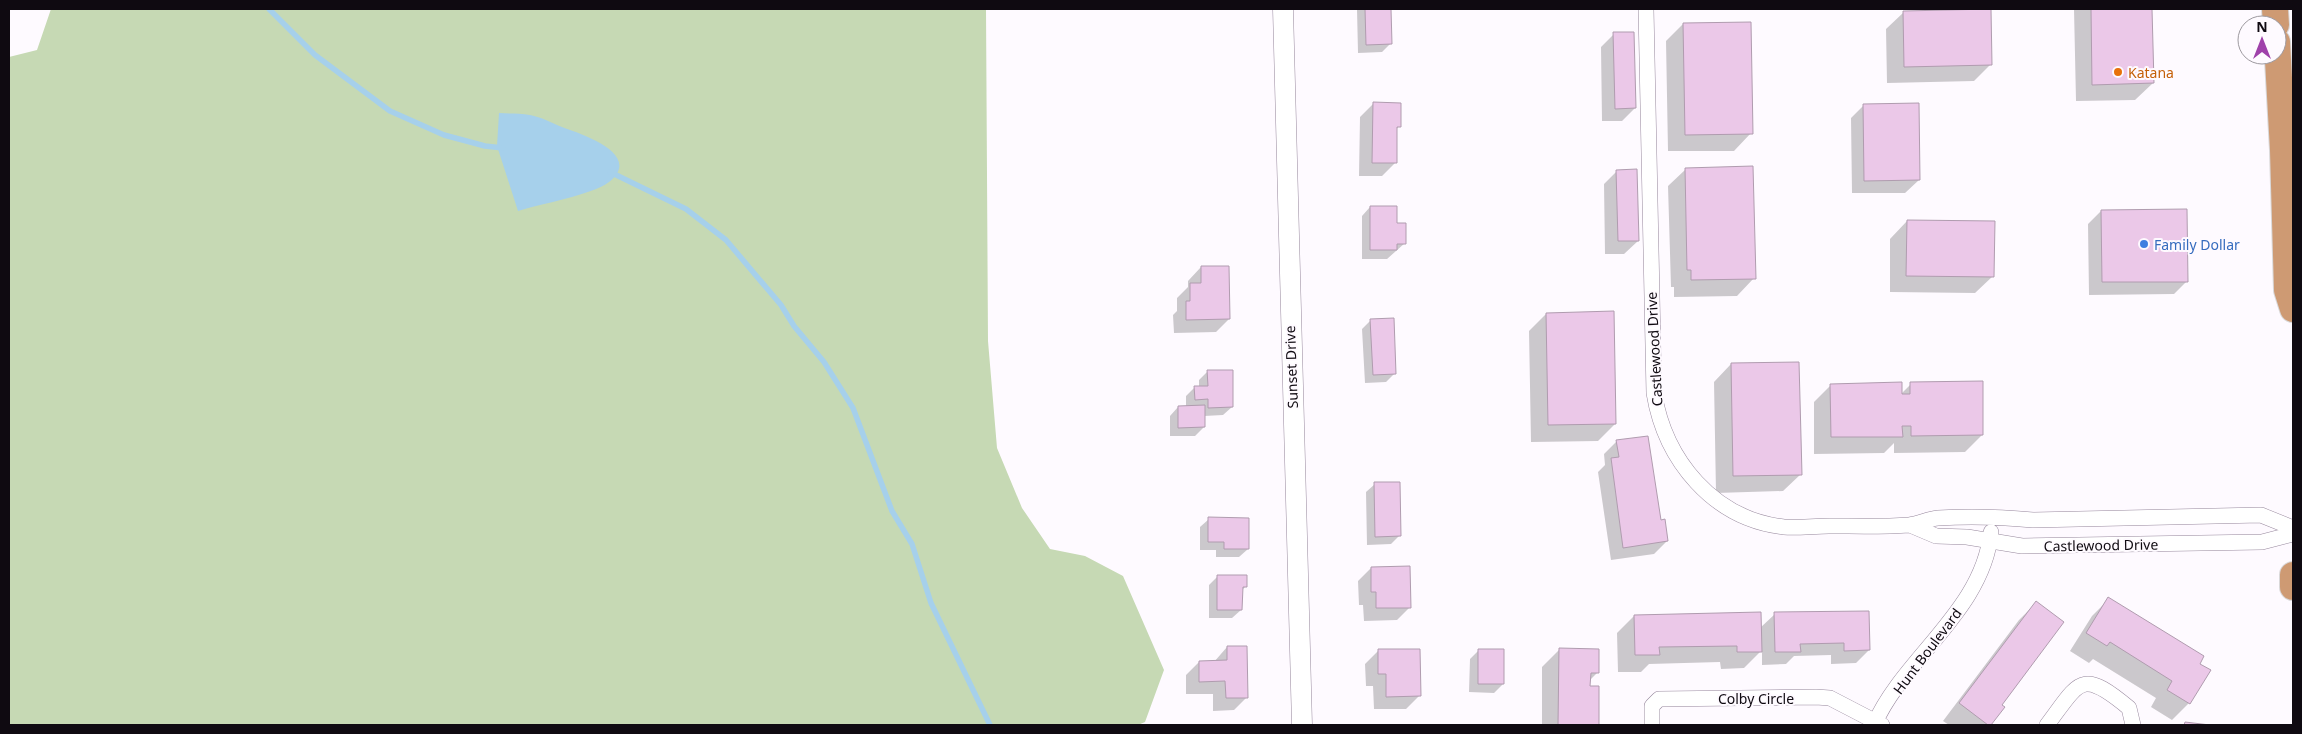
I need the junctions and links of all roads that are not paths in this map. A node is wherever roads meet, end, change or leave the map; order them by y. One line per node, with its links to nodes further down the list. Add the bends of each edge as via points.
1 (1283, 9): 13 (street, Sunset Drive)
2 (1646, 9): 6 (street, Castlewood Drive, via 1654,393 1665,436 1692,478 1708,495 1754,520 1784,527)
3 (2278, 65): 4 (highway, via 2287,290)
4 (2293, 309)
5 (1992, 518): 6 (street, Castlewood Drive, via 1936,518); 7 (street, Castlewood Drive, via 2261,515); 9 (street, Hunt Boulevard)
6 (1910, 525): 9 (street, Castlewood Drive, via 1936,536)
7 (2293, 528)
8 (2293, 534): 9 (street, Castlewood Drive, via 2262,542 2022,546)
9 (1990, 540): 12 (street, Hunt Boulevard, via 1967,596 1953,620 1897,688)
10 (2293, 575): 11 (highway)
11 (2293, 587)
12 (1877, 724): 14 (street, Colby Circle, via 1830,698 1659,699 1652,706)
13 (1302, 725)
14 (1652, 725)
15 (2047, 725): 16 (street, via 2075,688 2084,684 2098,685 2129,708)
16 (2133, 725)

